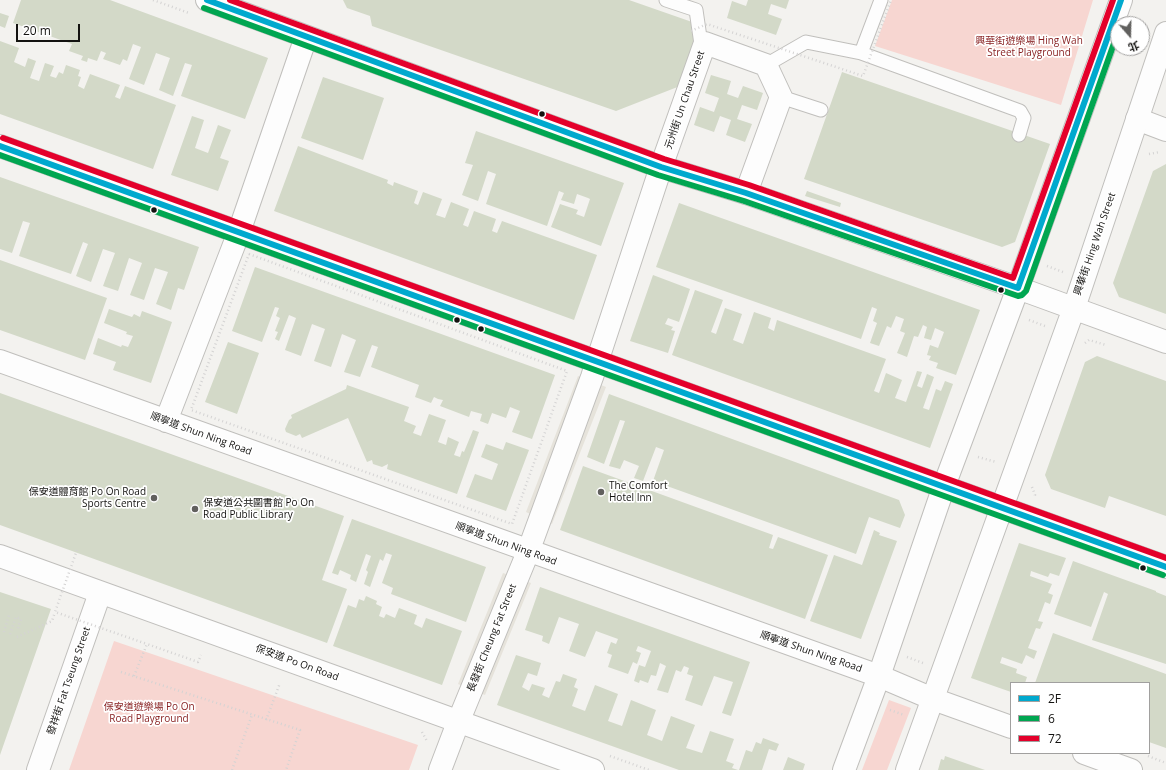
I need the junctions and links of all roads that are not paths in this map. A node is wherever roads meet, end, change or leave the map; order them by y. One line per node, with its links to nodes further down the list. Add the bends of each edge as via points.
1 (207, 0): 6 (street)
2 (666, 0): 7 (lane, via 696,10)
3 (881, 0): 8 (lane)
4 (1121, 0): 19 (street)
5 (1166, 33): 12 (street, 興華街 Hing Wah Street)
6 (306, 37): 16 (street); 18 (street)
7 (702, 51): 9 (street, 元州街 Un Chau Street, via 705,43); 16 (street, 元州街 Un Chau Street)
8 (861, 52): 9 (lane, via 806,42); 14 (lane, via 1020,111 1024,118)
9 (766, 65): 10 (street)
10 (781, 97): 11 (lane); 17 (street)
11 (821, 110)
12 (1137, 120): 13 (street); 20 (street, 興華街 Hing Wah Street)
13 (1166, 130)
14 (1019, 135)
15 (0, 146): 18 (street)
16 (661, 166): 17 (street); 23 (street, 長發街 Cheung Fat Street)
17 (746, 193): 19 (street)
18 (239, 232): 23 (street); 24 (street)
19 (1018, 288): 20 (street); 25 (street)
20 (1074, 308): 21 (street); 26 (street, 興華街 Hing Wah Street, via 1073,339 1016,469)
21 (1166, 342)
22 (0, 361): 24 (street, 順寧道 Shun Ning Road)
23 (597, 363): 25 (street); 27 (street, 長發街 Cheung Fat Street)
24 (166, 421): 27 (street, 順寧道 Shun Ning Road)
25 (944, 486): 26 (street); 31 (street)
26 (1002, 508): 29 (street); 32 (street, 興華街 Hing Wah Street)
27 (528, 552): 31 (street, 順寧道 Shun Ning Road); 33 (street, 長發街 Cheung Fat Street)
28 (0, 556): 30 (street, 保安道 Po On Road)
29 (1166, 568)
30 (100, 593): 33 (street, 保安道 Po On Road); 38 (street, 發祥街 Fat Tseung Street)
31 (880, 676): 32 (street, 順寧道 Shun Ning Road); 40 (street)
32 (933, 699): 34 (street, 順寧道 Shun Ning Road); 41 (street, 興華街 Hing Wah Street)
33 (458, 720): 36 (street, 保安道 Po On Road); 39 (street, 長發街 Cheung Fat Street)
34 (1010, 727)
35 (1089, 754): 37 (street)
36 (599, 762)
37 (1138, 763)
38 (38, 770)
39 (440, 770)
40 (844, 770)
41 (907, 770)

